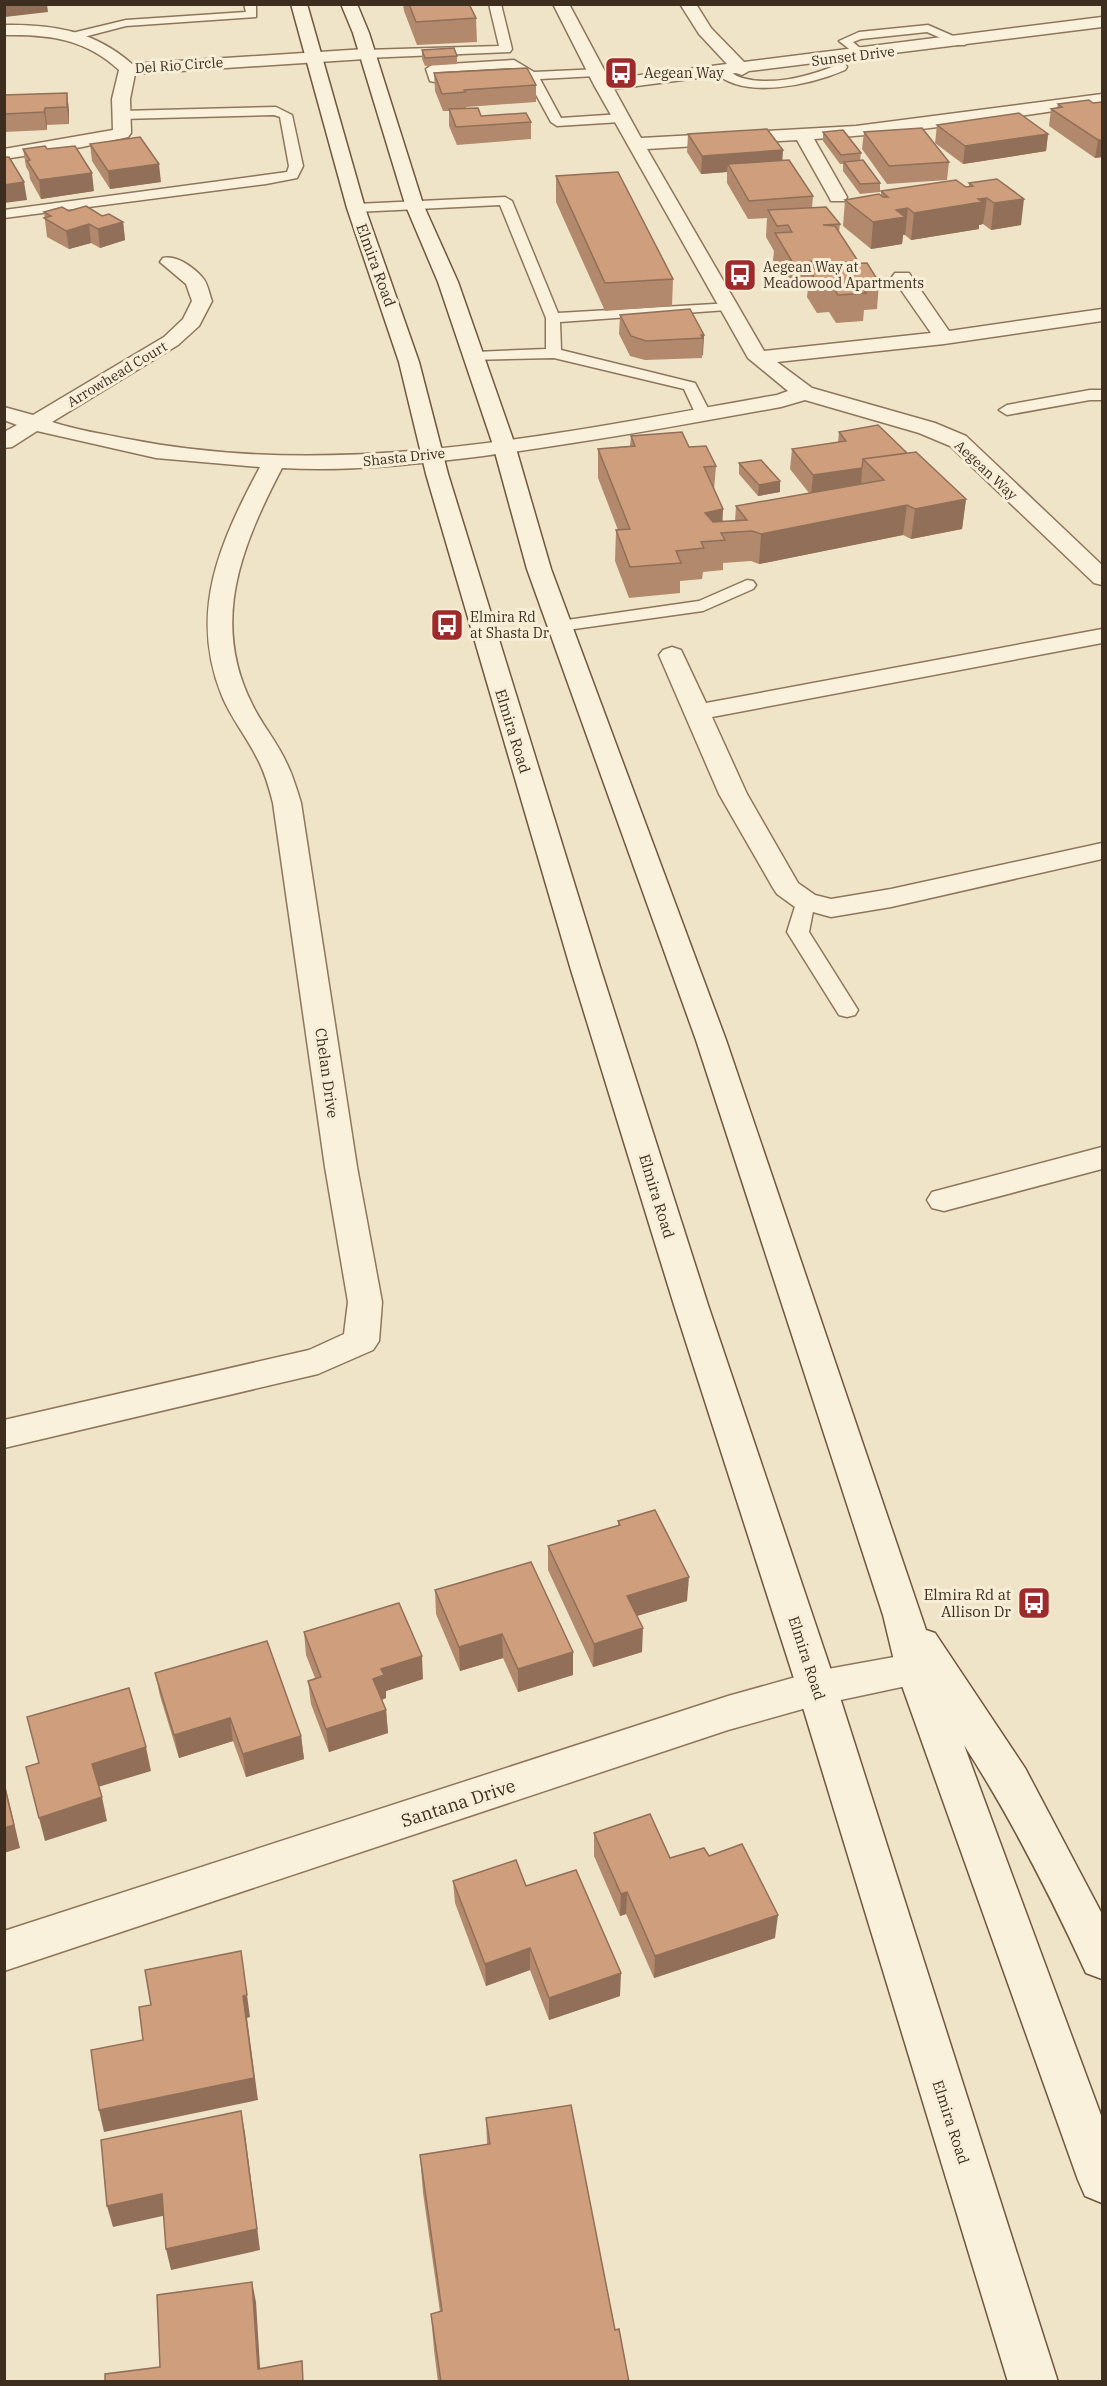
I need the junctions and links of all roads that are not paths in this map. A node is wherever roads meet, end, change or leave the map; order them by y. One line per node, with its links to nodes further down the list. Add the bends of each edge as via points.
1 (250, 4): 9 (lane, via 252,15 126,24)
2 (299, 4): 11 (street, Elmira Road)
3 (349, 4): 10 (street)
4 (495, 4): 10 (lane, via 506,49)
5 (561, 4): 17 (street, Aegean Way)
6 (688, 4): 14 (street, via 706,32)
7 (1102, 22): 12 (street, Sunset Drive)
8 (4, 30): 9 (street, Del Rio Circle)
9 (76, 35): 13 (street, Del Rio Circle, via 103,47)
10 (365, 54): 11 (street, Del Rio Circle); 25 (street)
11 (314, 57): 13 (street, Del Rio Circle); 26 (street, Elmira Road)
12 (837, 58): 14 (street, Sunset Drive); 15 (lane, via 842,67 832,72 771,83 741,82)
13 (128, 69): 19 (street)
14 (742, 70): 15 (street, Sunset Drive)
15 (721, 72): 17 (street, Sunset Drive)
16 (532, 76): 16 (lane, via 449,81 434,78 432,69 514,64); 17 (lane); 20 (lane, via 557,122)
17 (599, 79): 20 (street, Aegean Way)
18 (1102, 99): 21 (street, via 1007,114)
19 (121, 115): 23 (street, via 122,133); 27 (lane, via 276,111 286,115 296,166 292,175 266,180)
20 (621, 118): 22 (street, Aegean Way)
21 (803, 135): 22 (street); 24 (street)
22 (635, 144): 30 (street, Aegean Way)
23 (4, 154)
24 (838, 197)
25 (414, 204): 26 (lane); 32 (lane, via 505,201); 35 (street)
26 (356, 208): 45 (street, Elmira Road, via 409,362)
27 (4, 214)
28 (170, 262): 42 (street, Arrowhead Court, via 195,281 199,291 202,301 192,322 171,342)
29 (902, 277): 33 (street)
30 (727, 306): 32 (lane); 36 (street, Aegean Way)
31 (1102, 315): 33 (street)
32 (553, 318): 34 (lane)
33 (944, 338): 36 (street)
34 (554, 353): 35 (lane); 41 (lane, via 690,386)
35 (475, 357): 44 (street)
36 (758, 358): 37 (street, Aegean Way)
37 (804, 393): 41 (street, Shasta Drive, via 781,401); 47 (street, Aegean Way, via 927,428 958,441)
38 (1102, 395): 39 (lane)
39 (1007, 410)
40 (4, 413): 42 (street, Shasta Drive)
41 (703, 414): 44 (street, Shasta Drive)
42 (34, 424): 43 (street, Arrowhead Court); 46 (street, Shasta Drive, via 156,451)
43 (4, 442)
44 (504, 445): 45 (street, Shasta Drive); 49 (street, via 539,569)
45 (433, 455): 46 (street, Shasta Drive, via 398,460); 61 (street, Elmira Road, via 590,981)
46 (274, 462): 58 (street, Chelan Drive, via 247,512 226,565 218,620 220,655 234,696 274,764 287,803 365,1302 361,1341 318,1361)
47 (1102, 578)
48 (747, 585): 49 (lane, via 703,606)
49 (560, 626): 59 (street, via 711,1040)
50 (1102, 636): 52 (street)
51 (672, 655): 52 (street)
52 (697, 712): 54 (street, via 733,794 787,888)
53 (1102, 851): 54 (street, via 891,898 831,908)
54 (805, 901): 55 (lane, via 798,932)
55 (847, 1010)
56 (1102, 1158): 57 (street)
57 (944, 1200)
58 (4, 1434)
59 (903, 1615): 60 (street); 63 (street, via 1010,1781)
60 (916, 1669): 61 (street, Santana Drive); 64 (street)
61 (817, 1688): 62 (street, Santana Drive, via 728,1713); 65 (street, Elmira Road)
62 (4, 1951)
63 (1102, 1959)
64 (1102, 2180)
65 (1033, 2382)

